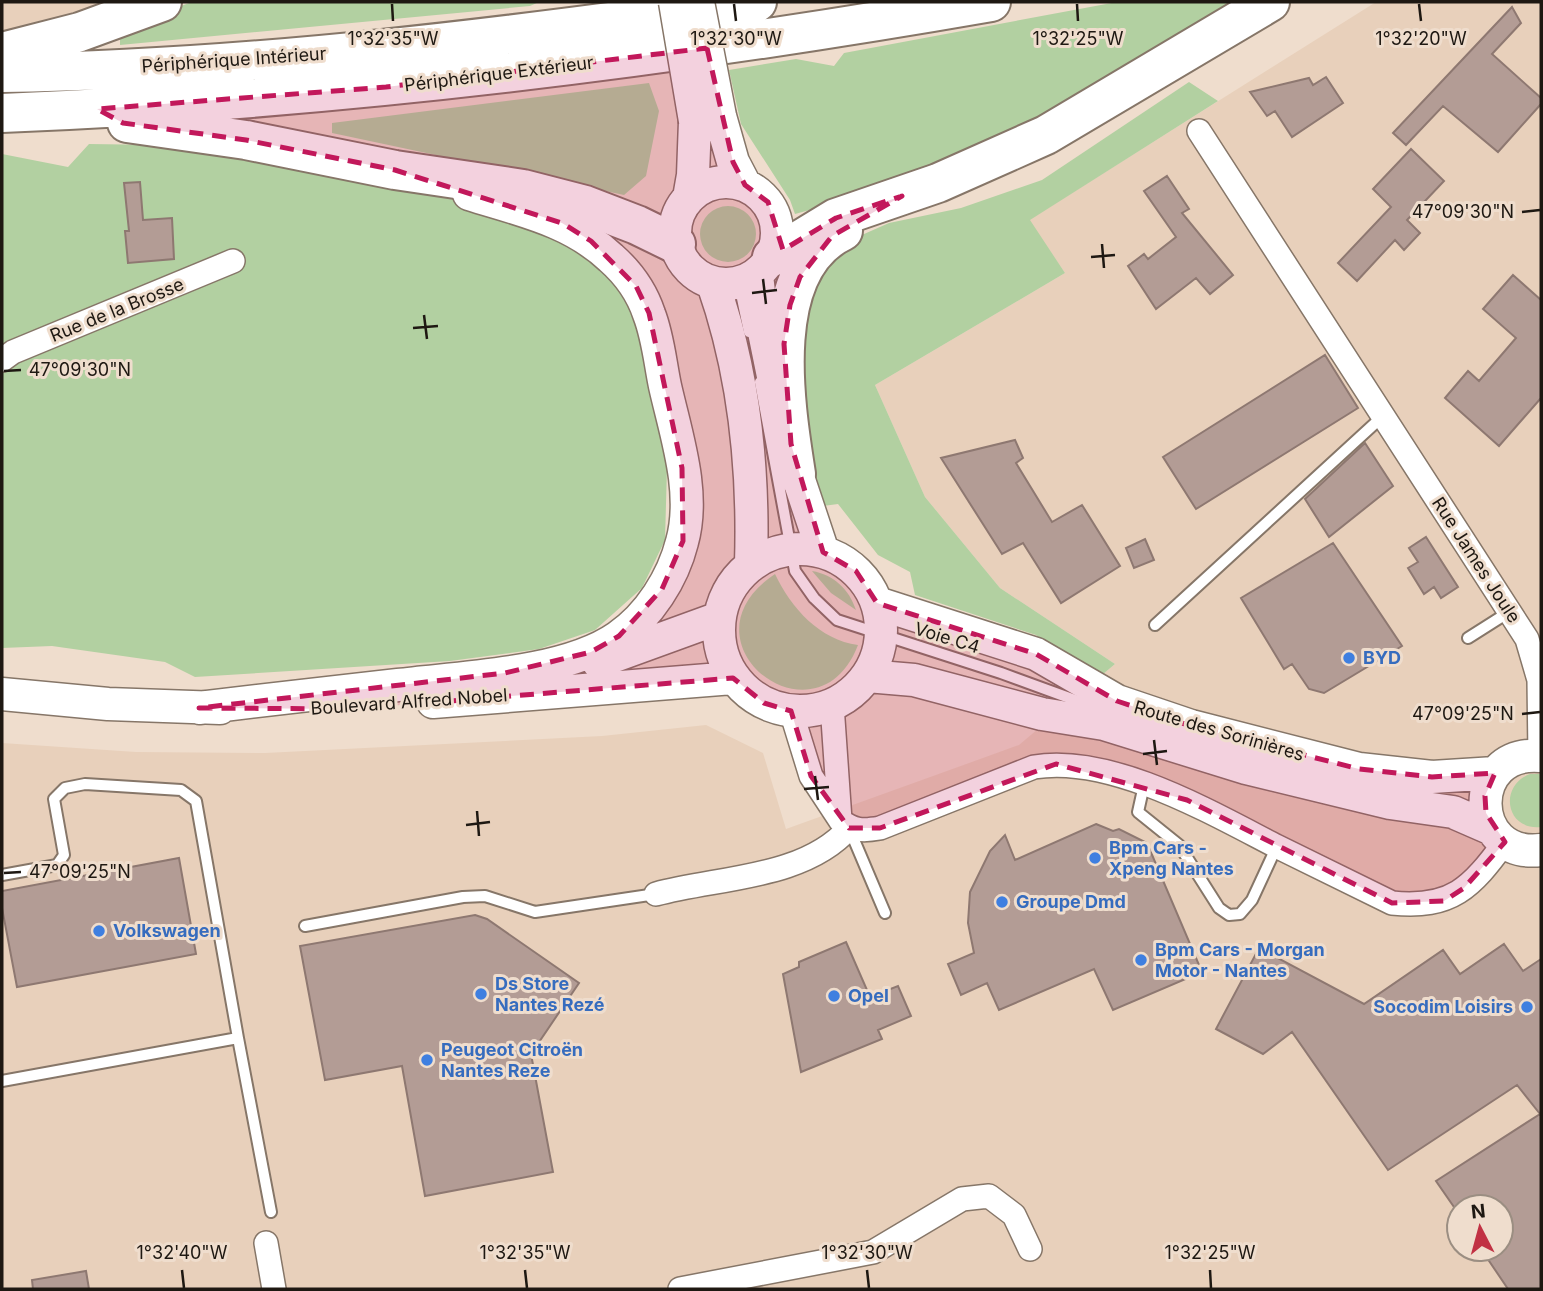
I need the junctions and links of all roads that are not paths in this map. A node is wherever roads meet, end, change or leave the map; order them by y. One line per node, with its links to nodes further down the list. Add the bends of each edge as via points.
1 (162, 2): 7 (highway, via 80,32)
2 (675, 2): 11 (main road, bridge)
3 (698, 2): 11 (main road, bridge)
4 (757, 2): 8 (highway, Périphérique Intérieur, via 354,50)
5 (992, 2): 9 (highway, Périphérique Extérieur, via 757,41 500,75)
6 (1270, 2): 15 (highway, via 1046,135)
7 (2, 52)
8 (2, 73)
9 (97, 109): 10 (highway, Périphérique Extérieur); 13 (highway, via 123,122 246,139)
10 (2, 113)
11 (708, 119): 14 (main road); 16 (main road)
12 (1199, 131): 23 (street, Rue James Joule)
13 (396, 170): 17 (highway, via 523,189 585,205); 38 (main road, via 562,223 613,259 636,286 660,348 682,468 686,511 682,541 662,589 642,615 591,652 505,673)
14 (745, 185): 16 (main road, via 712,184); 19 (main road, via 758,192 775,215 778,229)
15 (902, 196): 19 (highway, via 836,218); 24 (highway, via 880,213 832,236 800,277 784,344)
16 (689, 198): 17 (main road, via 677,217)
17 (676, 244): 19 (main road, via 689,269)
18 (233, 261): 21 (street, Rue de la Brosse)
19 (745, 275): 20 (lane); 24 (main road, via 762,327); 27 (main road, via 728,326 744,418 753,523)
20 (753, 350)
21 (2, 360)
22 (759, 376): 25 (lane, Voie C4)
23 (1383, 416): 29 (street, Rue James Joule); 31 (lane)
24 (796, 474): 26 (main road)
25 (789, 549): 26 (main road); 27 (main road); 32 (lane, Voie C4, via 794,571 814,598 838,620)
26 (823, 552): 28 (main road, via 856,571)
27 (751, 564): 30 (main road, via 728,591)
28 (877, 603): 32 (main road); 45 (main road, Route des Sorinières, via 1036,654 1117,701 1191,726 1359,769)
29 (1509, 612): 33 (lane); 36 (street, Rue James Joule, via 1527,639)
30 (719, 618): 35 (main road, via 719,638); 38 (main road, Boulevard Alfred Nobel, via 608,660 551,675 424,693)
31 (1155, 625)
32 (882, 635): 34 (main road); 42 (lane, Voie C4, via 1168,734)
33 (1468, 638)
34 (867, 676): 39 (main road, via 852,693); 48 (main road, Route des Sorinières, via 914,680 1042,714 1104,724 1246,768)
35 (733, 678): 40 (main road, Boulevard Alfred Nobel, via 352,709); 41 (main road, via 764,703)
36 (1540, 679): 43 (street, Rue James Joule)
37 (2, 694): 40 (main road, Boulevard Alfred Nobel)
38 (299, 696): 40 (main road)
39 (832, 705): 41 (main road); 49 (street)
40 (199, 708)
41 (791, 711): 49 (street, via 811,776)
42 (1217, 746)
43 (1541, 756): 44 (main road, Route des Sorinières, via 1516,759)
44 (1495, 773): 45 (main road, Route des Sorinières); 50 (main road, via 1485,796 1486,813)
45 (1432, 777): 48 (lane)
46 (1348, 780): 48 (lane)
47 (1144, 785): 49 (street, via 1056,764 1034,767 880,828 864,831); 51 (street, via 1187,800); 51 (lane, via 1138,811 1179,845 1219,908 1229,915 1240,914 1252,900)
48 (1399, 794): 50 (main road, Route des Sorinières, via 1453,812)
49 (845, 824): 54 (street, via 833,846 800,861); 55 (lane)
50 (1499, 835): 51 (street, via 1464,888 1444,901 1418,906 1392,903); 52 (main road, Route des Sorinières, via 1520,849)
51 (1277, 846)
52 (1541, 850)
53 (2, 875): 57 (lane, via 57,865 64,855 54,799 65,788 85,784 191,794 196,801)
54 (656, 894): 56 (lane, via 535,912 485,896 463,897)
55 (885, 913)
56 (305, 926)
57 (238, 1038): 58 (lane); 59 (lane)
58 (2, 1081)
59 (271, 1212)
60 (266, 1243): 63 (street)
61 (1030, 1249): 62 (street, via 1014,1215 989,1196 962,1199 873,1252)
62 (786, 1280): 64 (street)
63 (274, 1289)
64 (680, 1289)

